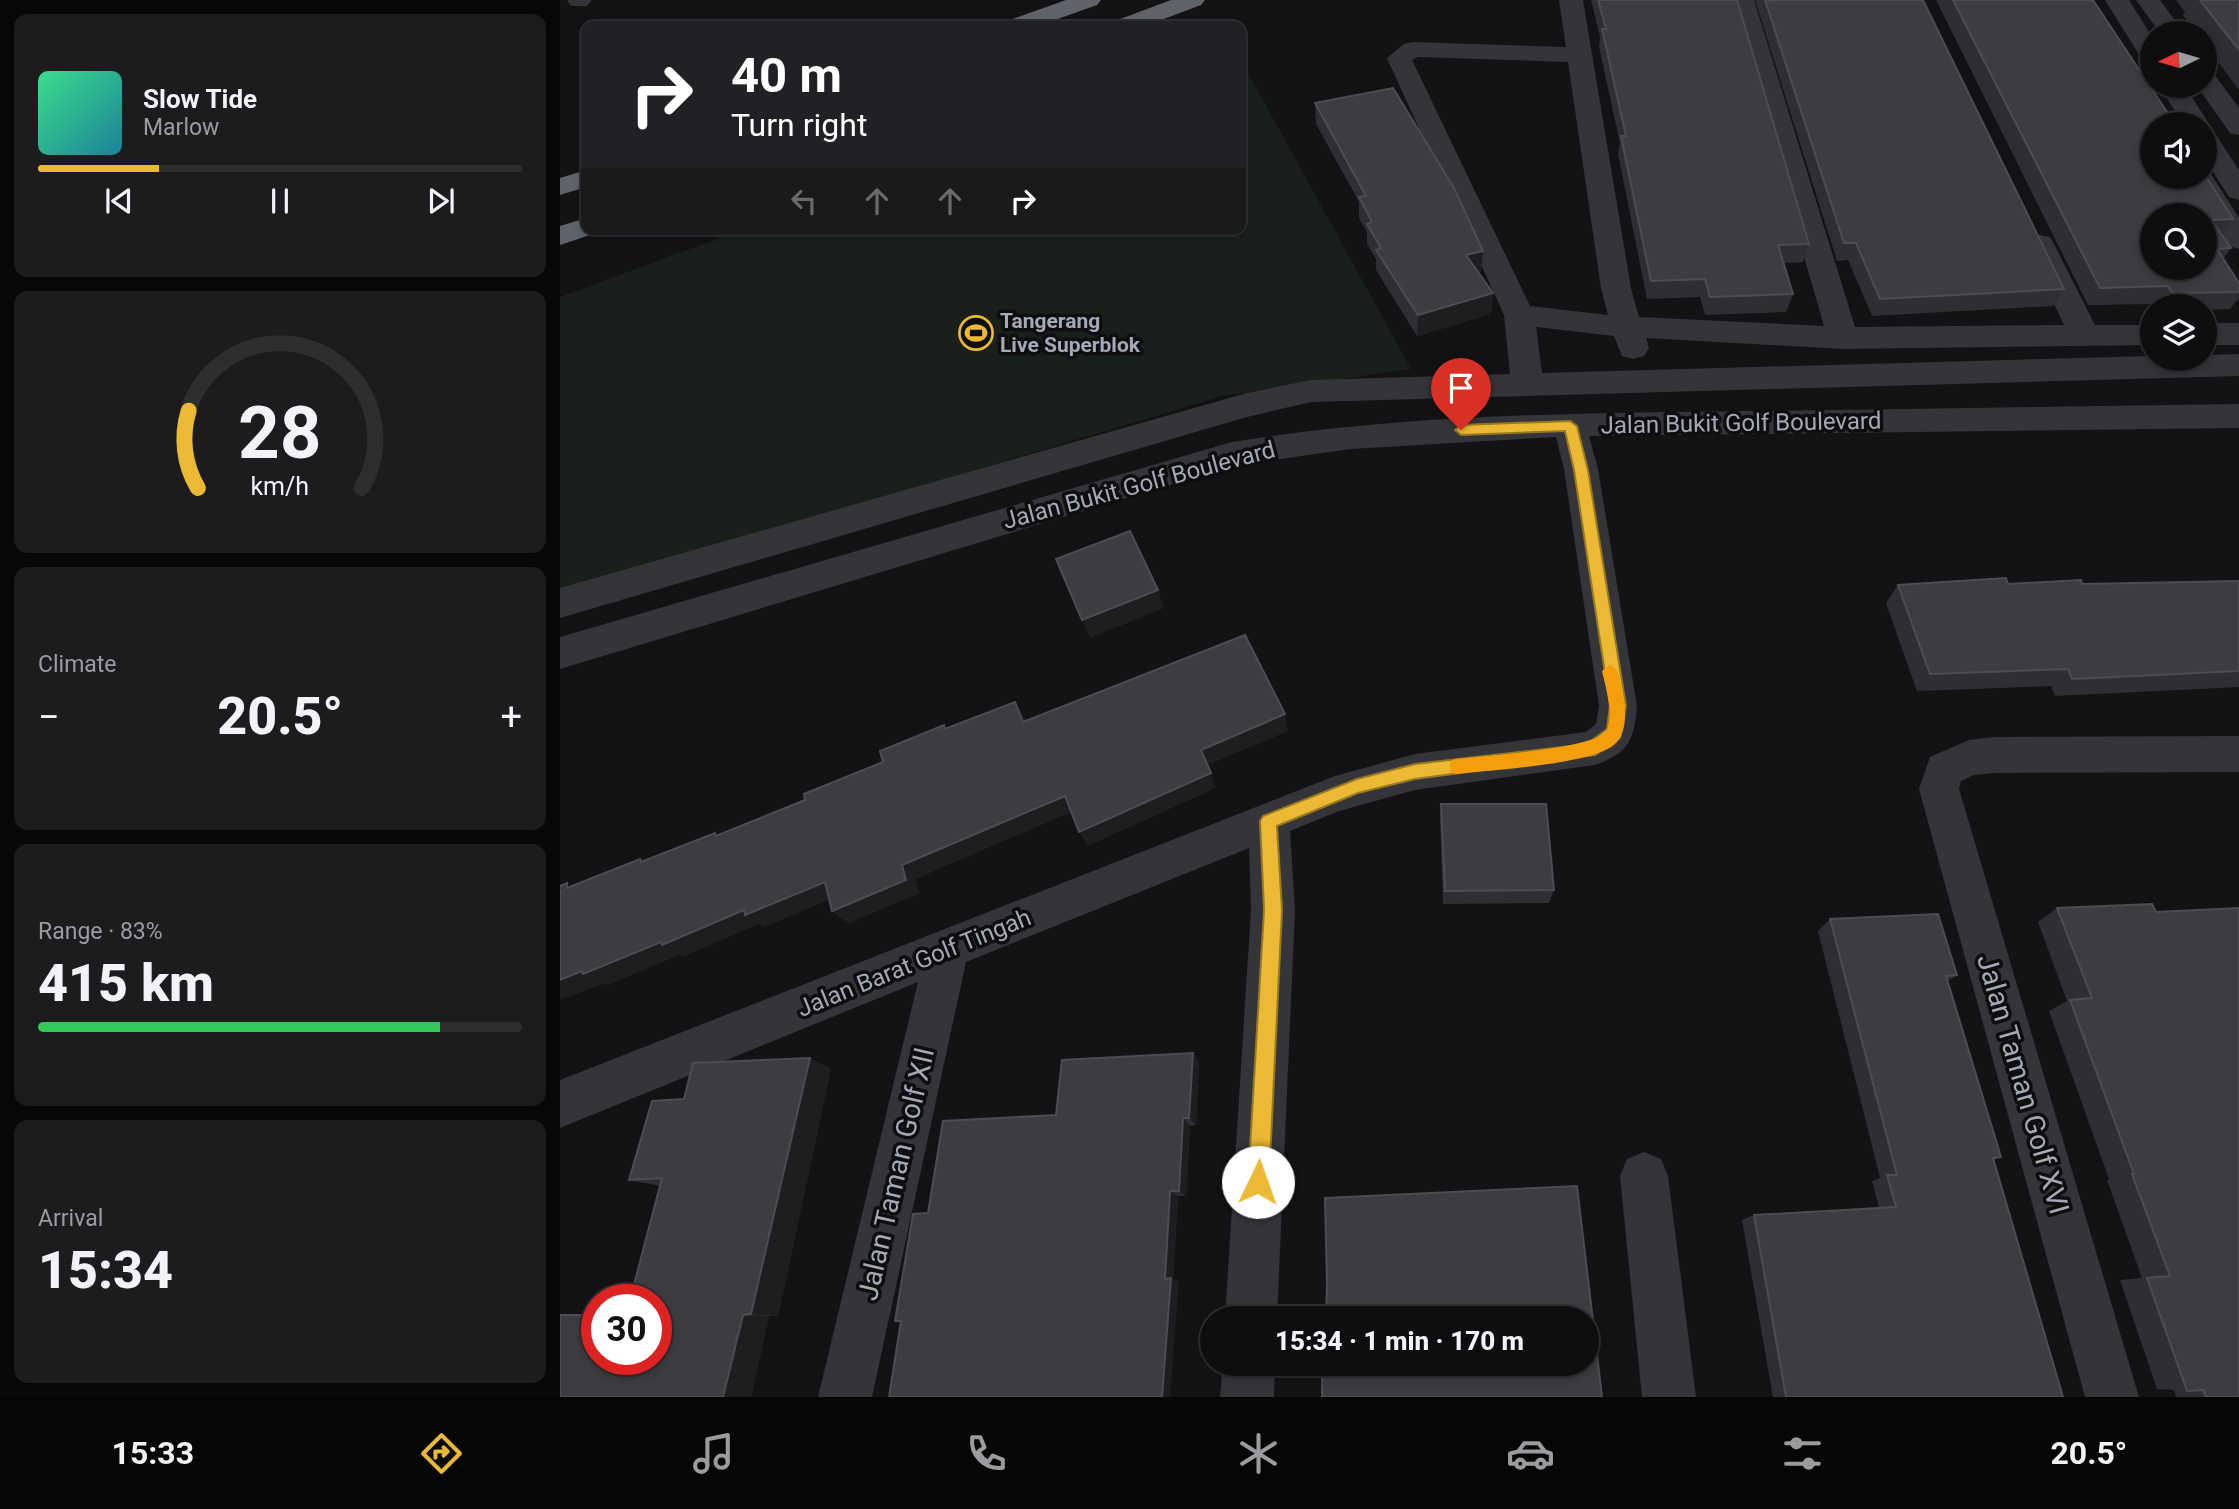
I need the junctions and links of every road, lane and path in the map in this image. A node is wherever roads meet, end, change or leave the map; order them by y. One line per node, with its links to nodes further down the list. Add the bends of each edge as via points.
1 (1089, 0): 7 (highway)
2 (1193, 0): 8 (highway)
3 (1571, 0): 11 (street)
4 (1742, 0): 28 (street)
5 (2117, 0): 10 (street)
6 (2148, 0): 9 (street)
7 (1030, 21)
8 (1138, 21)
9 (2163, 21)
10 (2140, 37)
11 (1580, 55): 22 (street, via 1413,49 1399,58); 23 (street)
12 (2217, 96): 13 (street)
13 (2239, 127)
14 (2220, 170): 17 (street); 21 (street)
15 (581, 180): 16 (highway)
16 (560, 187)
17 (2239, 191)
18 (2031, 224): 27 (street)
19 (581, 229): 20 (highway)
20 (560, 236)
21 (2239, 240)
22 (1519, 315): 23 (street); 31 (street)
23 (1626, 327): 28 (street); 30 (street)
24 (2217, 334): 25 (street)
25 (2239, 334)
26 (2140, 335): 27 (street)
27 (2085, 336): 28 (street)
28 (1843, 338)
29 (2239, 365): 30 (street, Jalan Bukit Golf Boulevard)
30 (1642, 381): 31 (street, Jalan Bukit Golf Boulevard); 33 (street)
31 (1527, 384): 35 (street, Jalan Bukit Golf Boulevard, via 1363,388 1281,397)
32 (2239, 416): 33 (street, Jalan Bukit Golf Boulevard)
33 (1655, 424): 34 (street, Jalan Bukit Golf Boulevard)
34 (1570, 426): 36 (street, Jalan Bukit Golf Boulevard, via 1351,435 1232,454); 38 (street, Jalan Barat Golf Tingah, via 1618,706 1615,733 1595,748 1571,753 1415,772 1357,786)
35 (560, 603)
36 (560, 653)
37 (2239, 754): 47 (street, Jalan Taman Golf XVI, via 1994,755 1969,758 1944,771 1939,789)
38 (1269, 821): 39 (street, Jalan Barat Golf Tingah); 42 (street, via 1273,910)
39 (947, 951): 40 (street, Jalan Barat Golf Tingah); 44 (street, Jalan Taman Golf XII)
40 (560, 1104)
41 (1644, 1176): 46 (street)
42 (1252, 1306)
43 (1248, 1376): 45 (street)
44 (845, 1397)
45 (1247, 1397)
46 (1669, 1397)
47 (2112, 1397)

